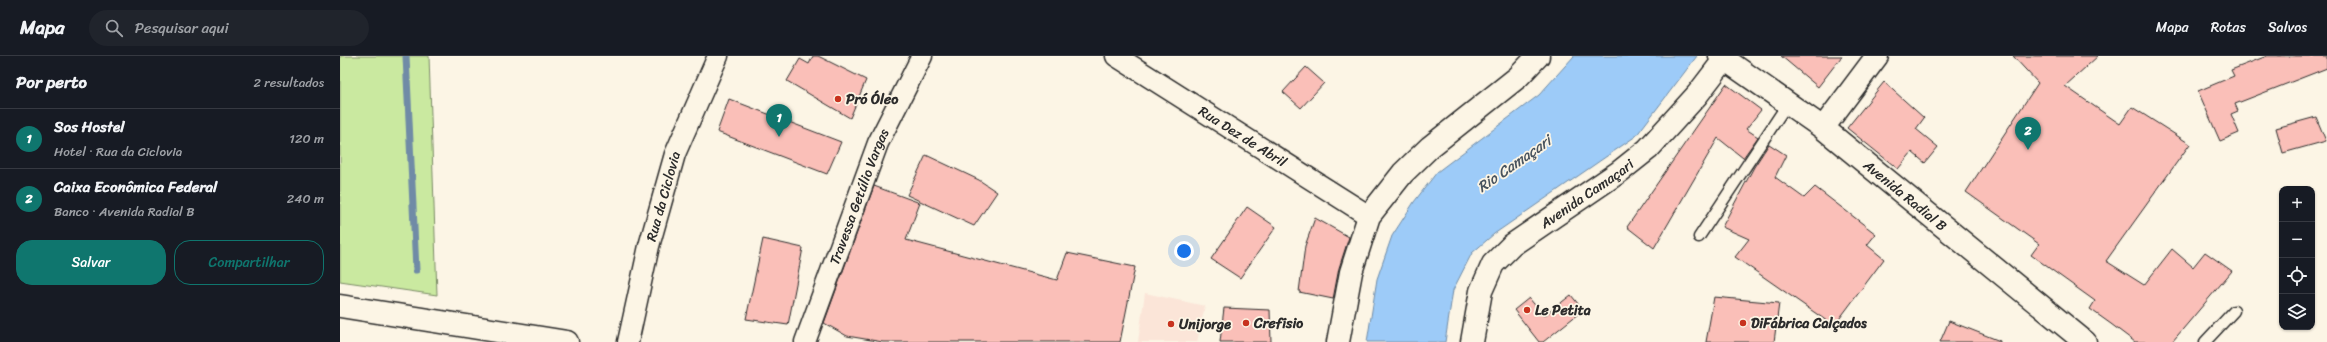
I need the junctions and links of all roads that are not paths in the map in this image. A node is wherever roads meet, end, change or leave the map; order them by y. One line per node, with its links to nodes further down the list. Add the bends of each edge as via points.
1 (718, 56): 14 (street, Rua da Ciclovia, via 675,154 649,246)
2 (922, 56): 15 (street, Travessa Getúlio Vargas, via 878,143)
3 (1116, 56): 9 (street, Rua Dez de Abril)
4 (1538, 56): 9 (street, via 1518,77 1430,147 1403,173)
5 (1877, 56): 8 (street)
6 (1724, 57): 7 (street, Avenida Radial B); 17 (street, Avenida Camaçari, via 1697,95 1648,149 1620,172 1512,245 1493,264 1481,291)
7 (1788, 103): 8 (street, Avenida Radial B); 10 (lane)
8 (1823, 128): 18 (street, Avenida Radial B)
9 (1369, 216): 16 (street, via 1351,272)
10 (1699, 236)
11 (340, 306): 13 (street)
12 (2234, 311): 19 (lane)
13 (567, 342)
14 (628, 342)
15 (805, 342)
16 (1338, 342)
17 (1472, 342)
18 (2085, 342)
19 (2205, 342)

